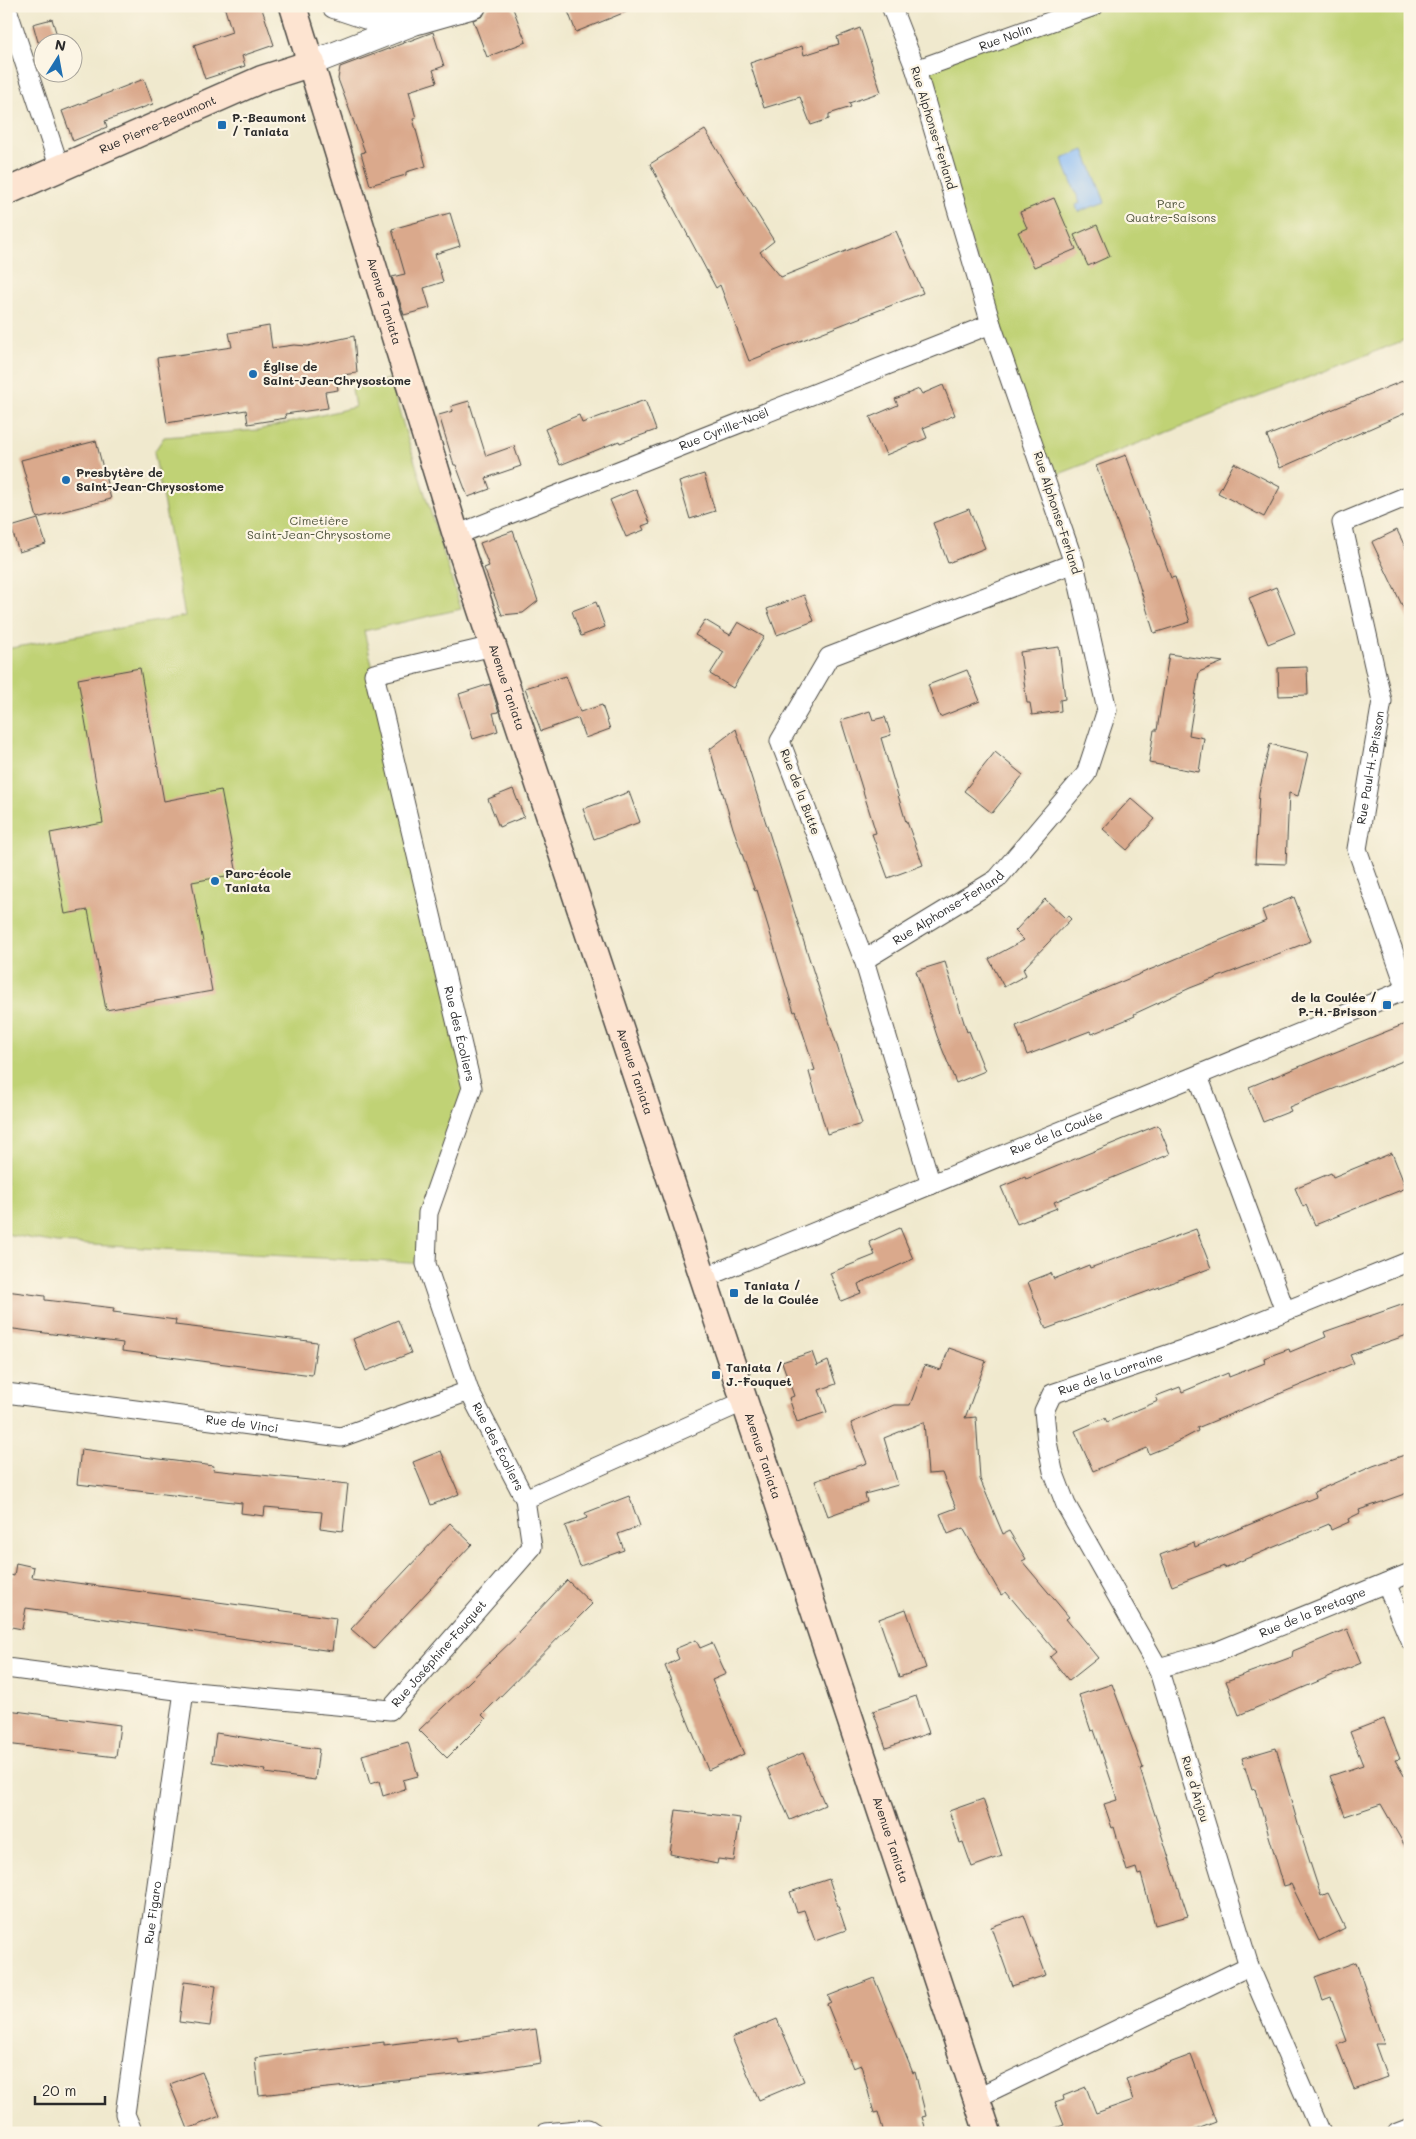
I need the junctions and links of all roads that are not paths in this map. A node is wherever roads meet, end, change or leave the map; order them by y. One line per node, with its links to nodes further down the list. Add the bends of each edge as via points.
1 (6, 6): 10 (street)
2 (293, 6): 8 (main road, Avenue Taniata)
3 (334, 6): 7 (street, via 379,22)
4 (474, 6): 7 (street)
5 (891, 6): 9 (street, Rue Alphonse-Ferland)
6 (1094, 6): 9 (street, Rue Nolin)
7 (414, 23): 8 (street)
8 (312, 63): 10 (main road, Rue Pierre-Beaumont, via 262,79); 14 (main road, Avenue Taniata)
9 (916, 70): 12 (street, Rue Alphonse-Ferland)
10 (60, 170): 11 (main road, Rue Pierre-Beaumont)
11 (6, 192)
12 (991, 324): 14 (street, Rue Cyrille-Noël); 15 (street, Rue Alphonse-Ferland)
13 (1410, 495): 18 (street, Rue Paul-H.-Brisson, via 1342,523 1382,701 1357,849)
14 (456, 535): 16 (main road, Avenue Taniata)
15 (1074, 563): 17 (street, Rue Alphonse-Ferland, via 1107,710 1086,774 997,879); 17 (street, Rue de la Butte, via 829,657 780,741)
16 (493, 646): 22 (main road, Avenue Taniata); 24 (street, Rue des Écoliers, via 374,674 472,1088 428,1213 426,1264)
17 (864, 960): 20 (street, Rue de la Butte)
18 (1408, 989): 19 (street, Rue de la Coulée)
19 (1198, 1076): 20 (street, Rue de la Coulée); 23 (street)
20 (931, 1185): 22 (street, Rue de la Coulée)
21 (1410, 1261): 23 (street, Rue de la Lorraine)
22 (703, 1278): 26 (main road, Avenue Taniata)
23 (1285, 1311): 32 (street, Rue de la Lorraine, via 1226,1335 1052,1394 1044,1411 1054,1471 1066,1505)
24 (469, 1391): 25 (street, Rue de Vinci, via 341,1437); 27 (street, Rue des Écoliers)
25 (6, 1392)
26 (745, 1401): 27 (street); 35 (main road, Avenue Taniata)
27 (525, 1499): 33 (street, Rue Joséphine-Fouquet, via 532,1547 390,1710)
28 (1410, 1573): 29 (street, Rue de la Bretagne)
29 (1386, 1582): 30 (street); 32 (street, Rue de la Bretagne, via 1216,1652)
30 (1410, 1640)
31 (6, 1668): 33 (street, Rue Joséphine-Fouquet)
32 (1158, 1668): 34 (street, Rue d'Anjou)
33 (184, 1690): 37 (street, Rue Figaro, via 125,2114)
34 (1249, 1966): 35 (street); 41 (street, Rue d'Anjou)
35 (976, 2098): 40 (main road, Avenue Taniata)
36 (1410, 2128): 42 (street)
37 (133, 2133)
38 (546, 2133): 39 (street, via 588,2129)
39 (594, 2133)
40 (988, 2133)
41 (1321, 2133)
42 (1398, 2133)

